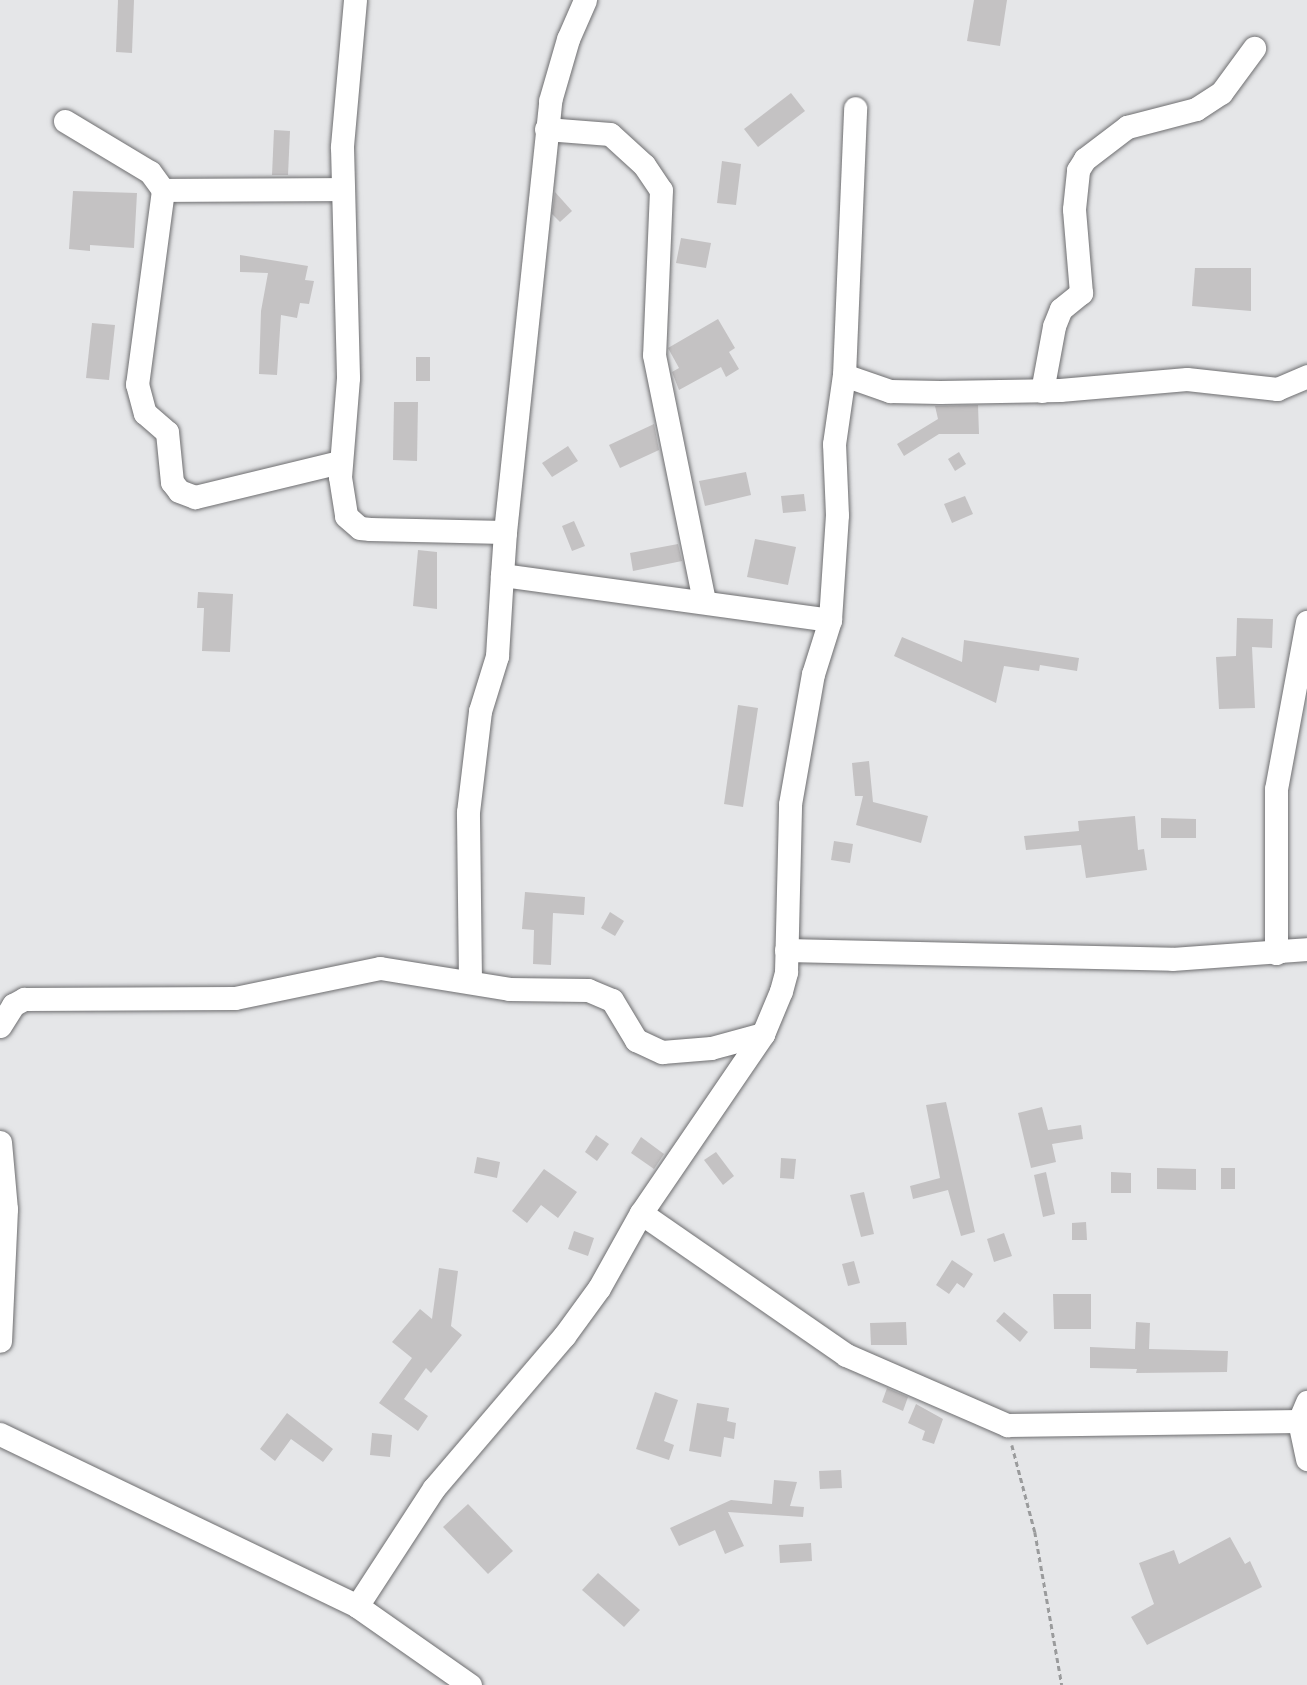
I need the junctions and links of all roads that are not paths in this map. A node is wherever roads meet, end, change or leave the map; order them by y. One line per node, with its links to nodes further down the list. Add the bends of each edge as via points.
1 (355, 0): 8 (street, via 342,147)
2 (585, 0): 6 (street, via 568,39)
3 (1254, 48): 11 (street, via 1213,99 1196,109 1128,127 1085,159 1074,209 1081,293 1061,309 1054,326)
4 (855, 108): 9 (street)
5 (65, 121): 7 (street, via 150,172)
6 (546, 130): 13 (street); 15 (street, via 610,134 644,165 660,190 654,355)
7 (163, 190): 8 (street); 12 (street, via 136,384 145,413 167,432 172,482 178,491 195,497)
8 (343, 190): 12 (street, via 348,378)
9 (844, 375): 11 (street, via 890,391); 16 (street, via 834,444 837,515)
10 (1307, 376): 11 (street, via 1276,389 1186,379)
11 (1042, 391)
12 (340, 462): 13 (street, via 343,507 346,516 360,527)
13 (505, 532): 14 (street)
14 (502, 575): 15 (street); 21 (street, via 497,656 480,711 468,812)
15 (704, 601): 16 (street)
16 (830, 620): 19 (street, via 813,674 790,804)
17 (1307, 622): 20 (street, via 1276,789)
18 (1307, 949): 20 (street)
19 (786, 950): 20 (street, via 1172,959); 23 (street, via 781,991)
20 (1276, 953)
21 (471, 981): 22 (street, via 380,968 235,998 24,999 13,1004); 23 (street, via 509,989 600,994 612,1000 636,1040 662,1052 711,1048)
22 (0, 1026)
23 (763, 1034): 25 (street)
24 (0, 1142): 26 (street, via 6,1209)
25 (641, 1213): 27 (street, via 846,1355 1007,1425); 30 (street, via 599,1288 564,1336 434,1488)
26 (0, 1341)
27 (1303, 1412): 29 (street)
28 (0, 1434): 30 (street)
29 (1307, 1459)
30 (357, 1606): 31 (street)
31 (470, 1685)

